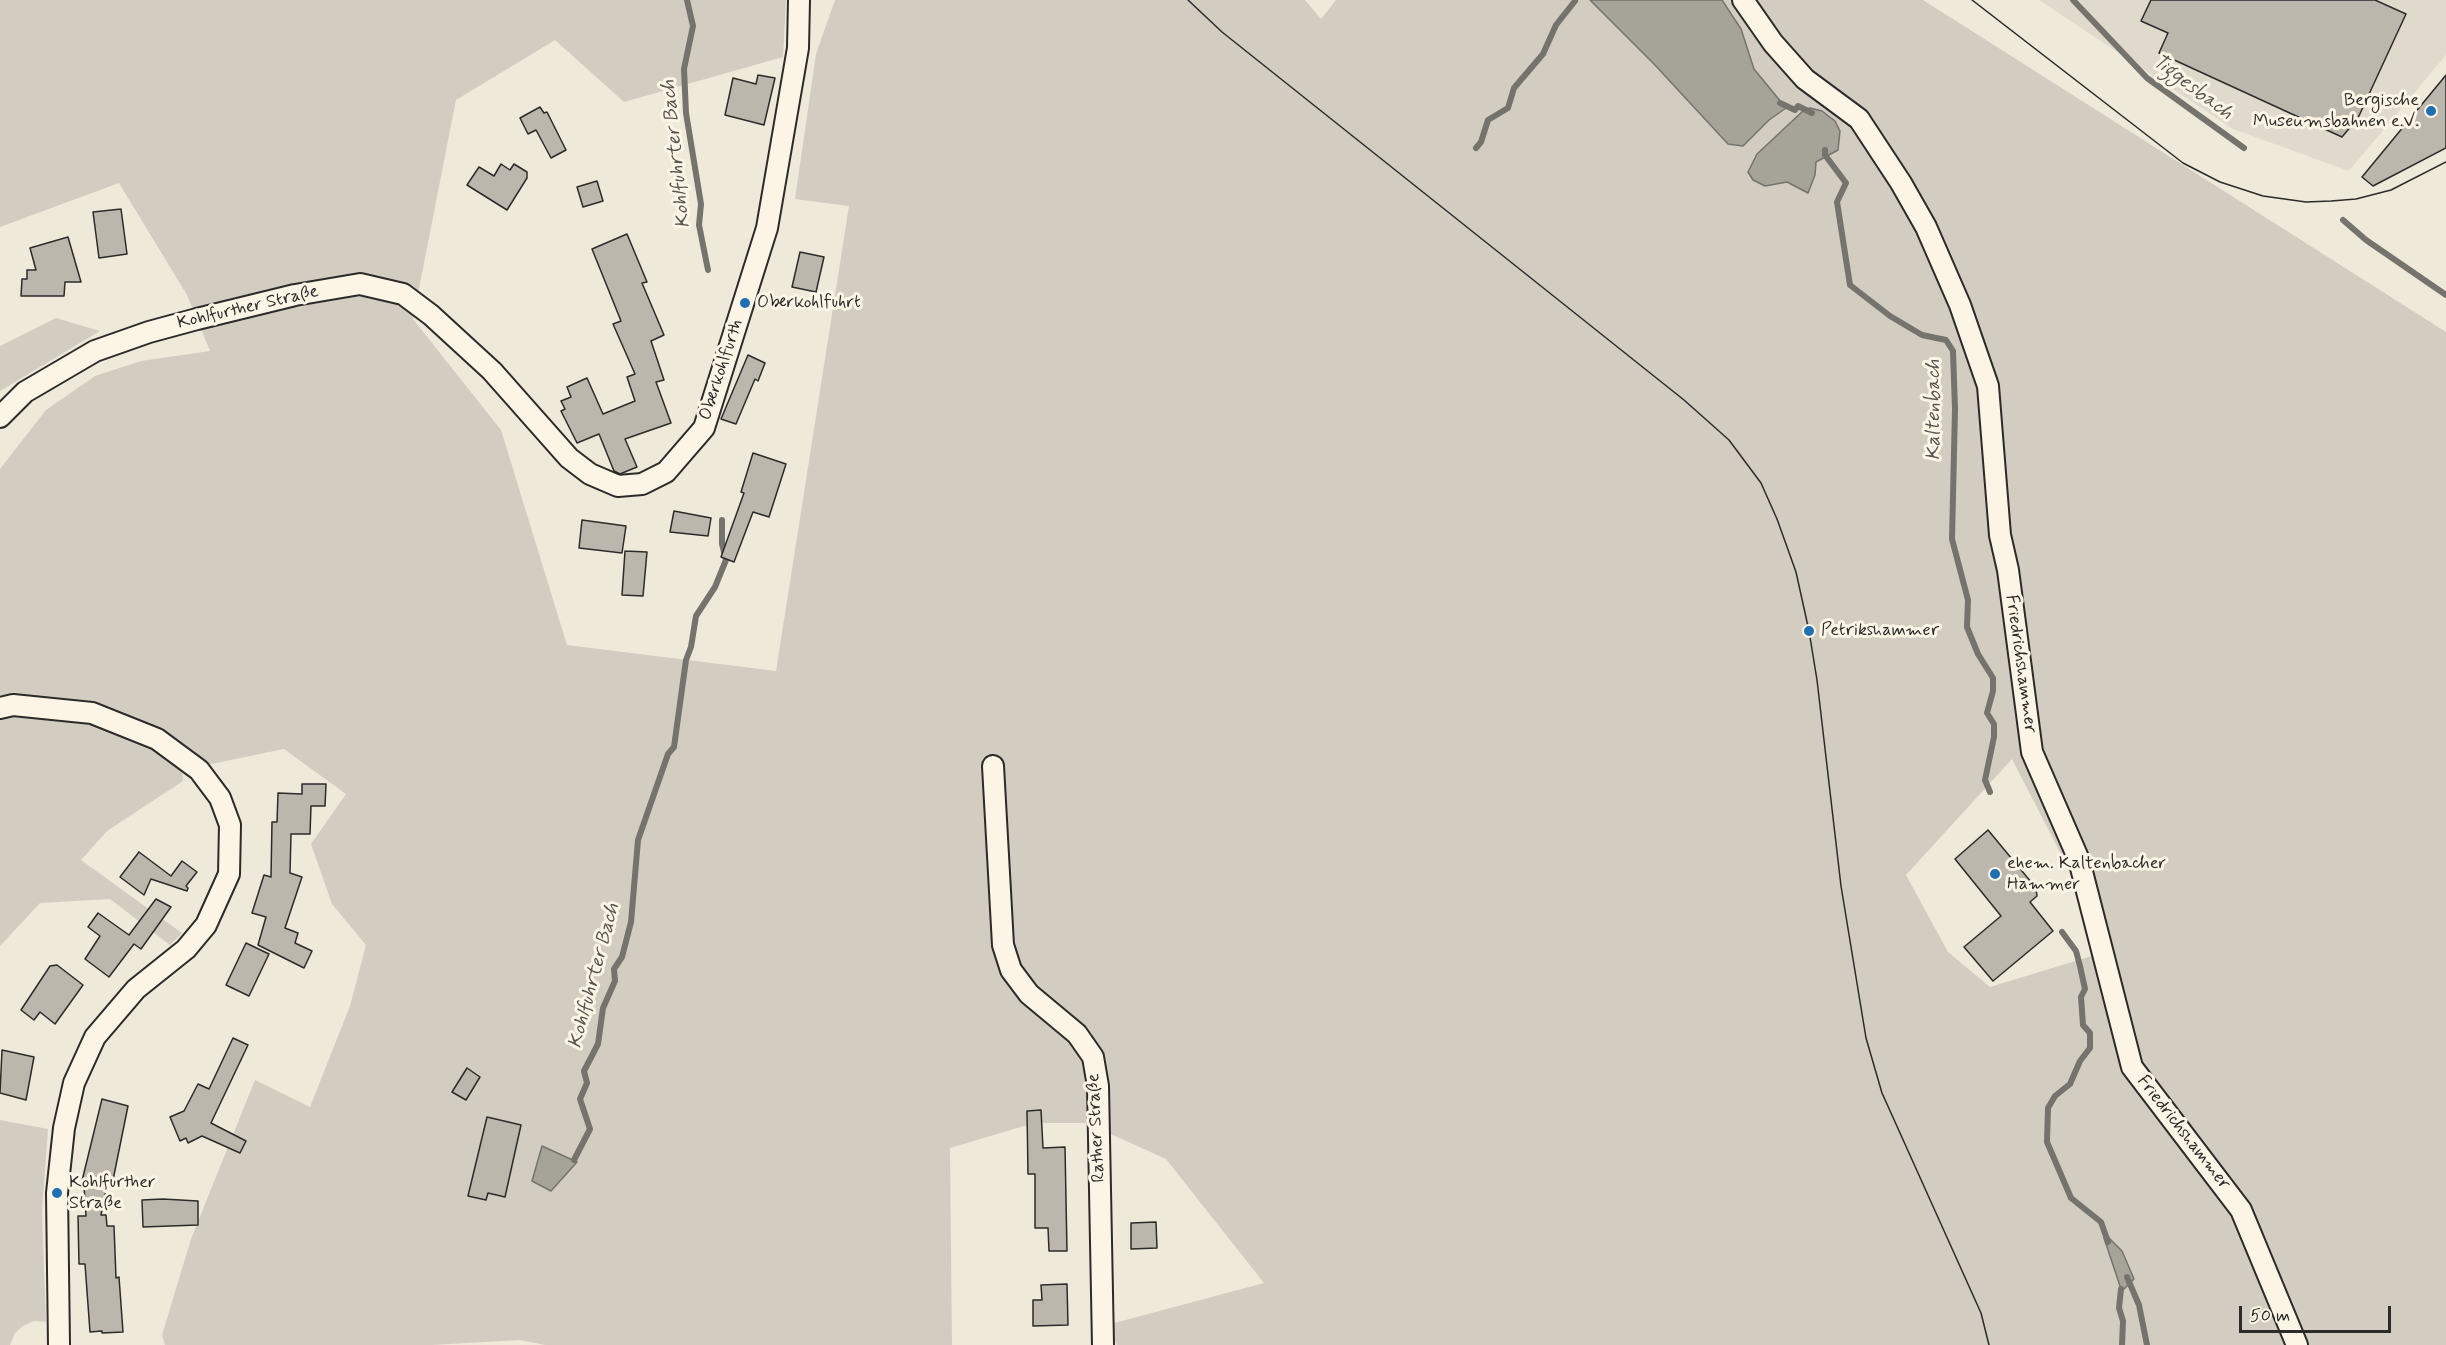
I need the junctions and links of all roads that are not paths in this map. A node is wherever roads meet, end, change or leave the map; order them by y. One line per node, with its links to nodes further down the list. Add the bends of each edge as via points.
1 (798, 0): 3 (street, Oberkohlfurth, via 798,48 767,228 704,428 666,472 642,484 618,486 590,474 569,458)
2 (1743, 0): 9 (street, Friedrichshammer, via 1773,44 1805,79 1859,119 1926,227 1960,305 1988,386 2000,535 2032,752 2079,860 2132,1066 2241,1210)
3 (492, 372): 4 (street, Kohlfurther Straße, via 403,294 360,284 197,319 95,351 25,392)
4 (0, 417)
5 (0, 708): 7 (street, via 13,705 92,713 157,739 199,770 220,798 230,825 229,874 206,925 186,949 136,989 95,1037 74,1083 57,1192)
6 (993, 766): 8 (street, Rather Straße, via 1003,945 1011,970 1029,994 1077,1034 1093,1057 1098,1086)
7 (59, 1345)
8 (1103, 1345)
9 (2297, 1345)

